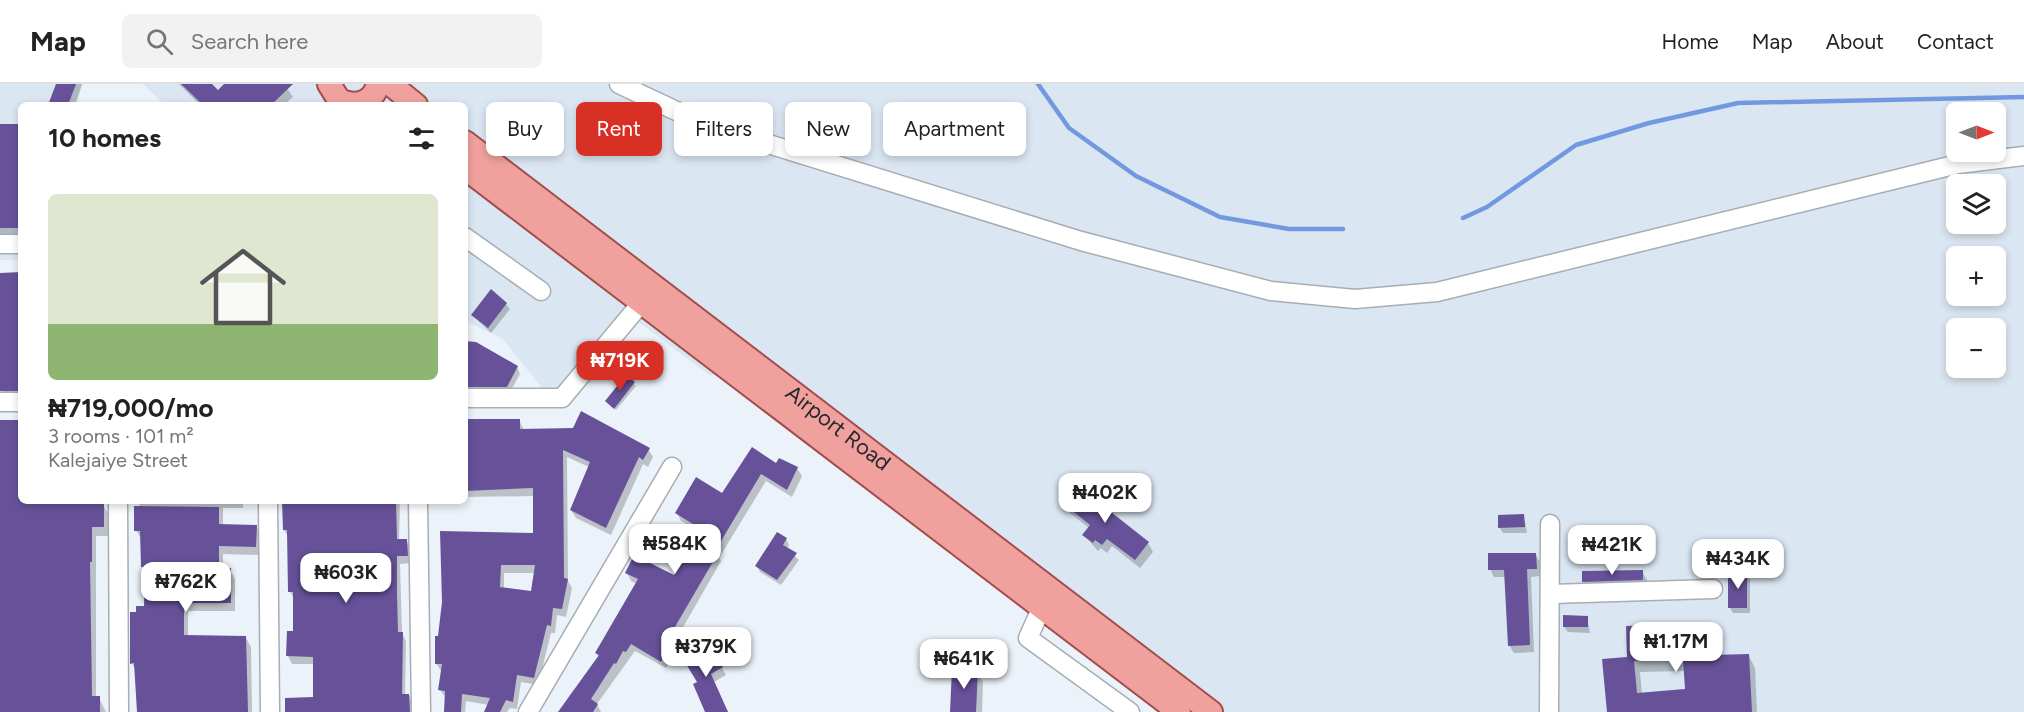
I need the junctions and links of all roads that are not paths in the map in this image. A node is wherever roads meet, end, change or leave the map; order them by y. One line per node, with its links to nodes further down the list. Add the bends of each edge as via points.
1 (329, 84): 5 (main road, via 339,100)
2 (378, 84): 6 (main road, via 371,98)
3 (390, 84): 7 (main road)
4 (619, 84): 9 (street, via 704,124 1081,241 1271,291 1355,299 1437,292 1958,164)
5 (346, 102)
6 (363, 102)
7 (412, 102)
8 (468, 144): 33 (main road, Airport Road)
9 (2024, 156)
10 (468, 170): 15 (main road, Airport Road)
11 (468, 239): 14 (street)
12 (0, 244): 13 (street)
13 (18, 244)
14 (541, 291)
15 (642, 302): 16 (street, via 562,398); 26 (main road, Airport Road)
16 (468, 398)
17 (0, 402): 18 (street)
18 (18, 402)
19 (672, 466): 30 (street)
20 (118, 504): 27 (street)
21 (268, 504): 28 (street)
22 (418, 504): 29 (street)
23 (1550, 524): 25 (street)
24 (1713, 589): 25 (street)
25 (1551, 594): 34 (street)
26 (1041, 609): 31 (street, via 1028,638); 32 (main road, Airport Road)
27 (119, 712)
28 (270, 712)
29 (420, 712)
30 (528, 712)
31 (1130, 712)
32 (1179, 712)
33 (1211, 712)
34 (1549, 712)

